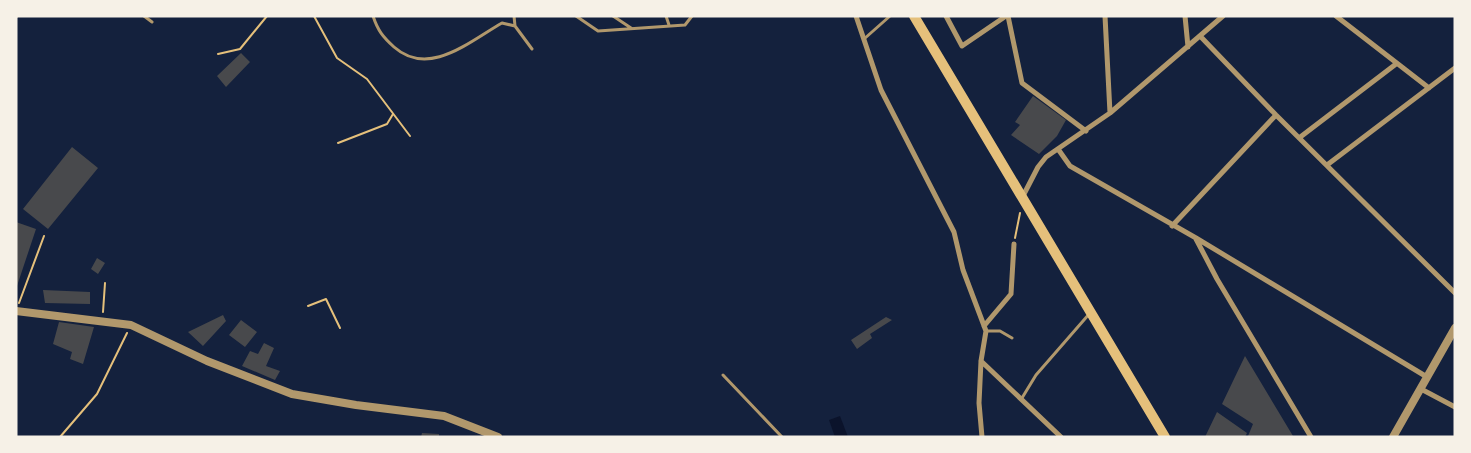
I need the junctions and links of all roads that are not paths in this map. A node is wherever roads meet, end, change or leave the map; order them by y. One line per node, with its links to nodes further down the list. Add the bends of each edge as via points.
1 (144, 16): 17 (lane)
2 (373, 16): 19 (lane, via 378,33 400,52 417,60 436,60 502,23)
3 (514, 16): 19 (lane)
4 (576, 16): 20 (lane, via 598,31)
5 (613, 16): 20 (lane)
6 (666, 16): 18 (lane)
7 (692, 16): 18 (lane, via 686,25)
8 (856, 16): 22 (street)
9 (890, 16): 22 (lane)
10 (914, 16): 34 (main road)
11 (946, 16): 12 (street, via 962,46)
12 (1007, 16): 30 (street, via 1022,82)
13 (1105, 16): 28 (street)
14 (1185, 16): 23 (street)
15 (1223, 16): 21 (street)
16 (1336, 16): 25 (street)
17 (152, 22)
18 (669, 25): 20 (lane)
19 (515, 26): 24 (lane)
20 (631, 28)
21 (1201, 37): 23 (street); 29 (street)
22 (862, 40): 42 (street, via 881,90 954,232 963,270)
23 (1188, 47): 28 (street)
24 (532, 49)
25 (1396, 64): 27 (street); 31 (street)
26 (1455, 68): 27 (street)
27 (1429, 88): 33 (street)
28 (1110, 113): 30 (street)
29 (1276, 115): 31 (street); 35 (street)
30 (1086, 130): 32 (street)
31 (1299, 138): 33 (street)
32 (1058, 149): 34 (street, via 1038,166); 35 (street, via 1070,166)
33 (1327, 165): 38 (street)
34 (1023, 196): 40 (main road)
35 (1172, 226): 36 (street)
36 (1196, 238): 46 (street); 56 (street, via 1217,279)
37 (1014, 244): 42 (street, via 1011,294)
38 (1455, 293)
39 (16, 312): 51 (street, via 131,325 207,361 292,394 444,416)
40 (1090, 313): 48 (lane, via 1036,375); 55 (main road)
41 (1455, 328): 46 (street)
42 (985, 329): 43 (lane, via 1000,331); 44 (street)
43 (1012, 338)
44 (981, 360): 48 (street); 50 (street, via 979,402)
45 (723, 375): 52 (lane)
46 (1427, 377): 47 (street)
47 (1421, 389): 49 (street); 57 (street)
48 (1022, 398): 54 (street)
49 (1455, 407)
50 (982, 436): 53 (lane)
51 (498, 437)
52 (782, 437)
53 (977, 437)
54 (1061, 437)
55 (1165, 437)
56 (1312, 437)
57 (1393, 437)

